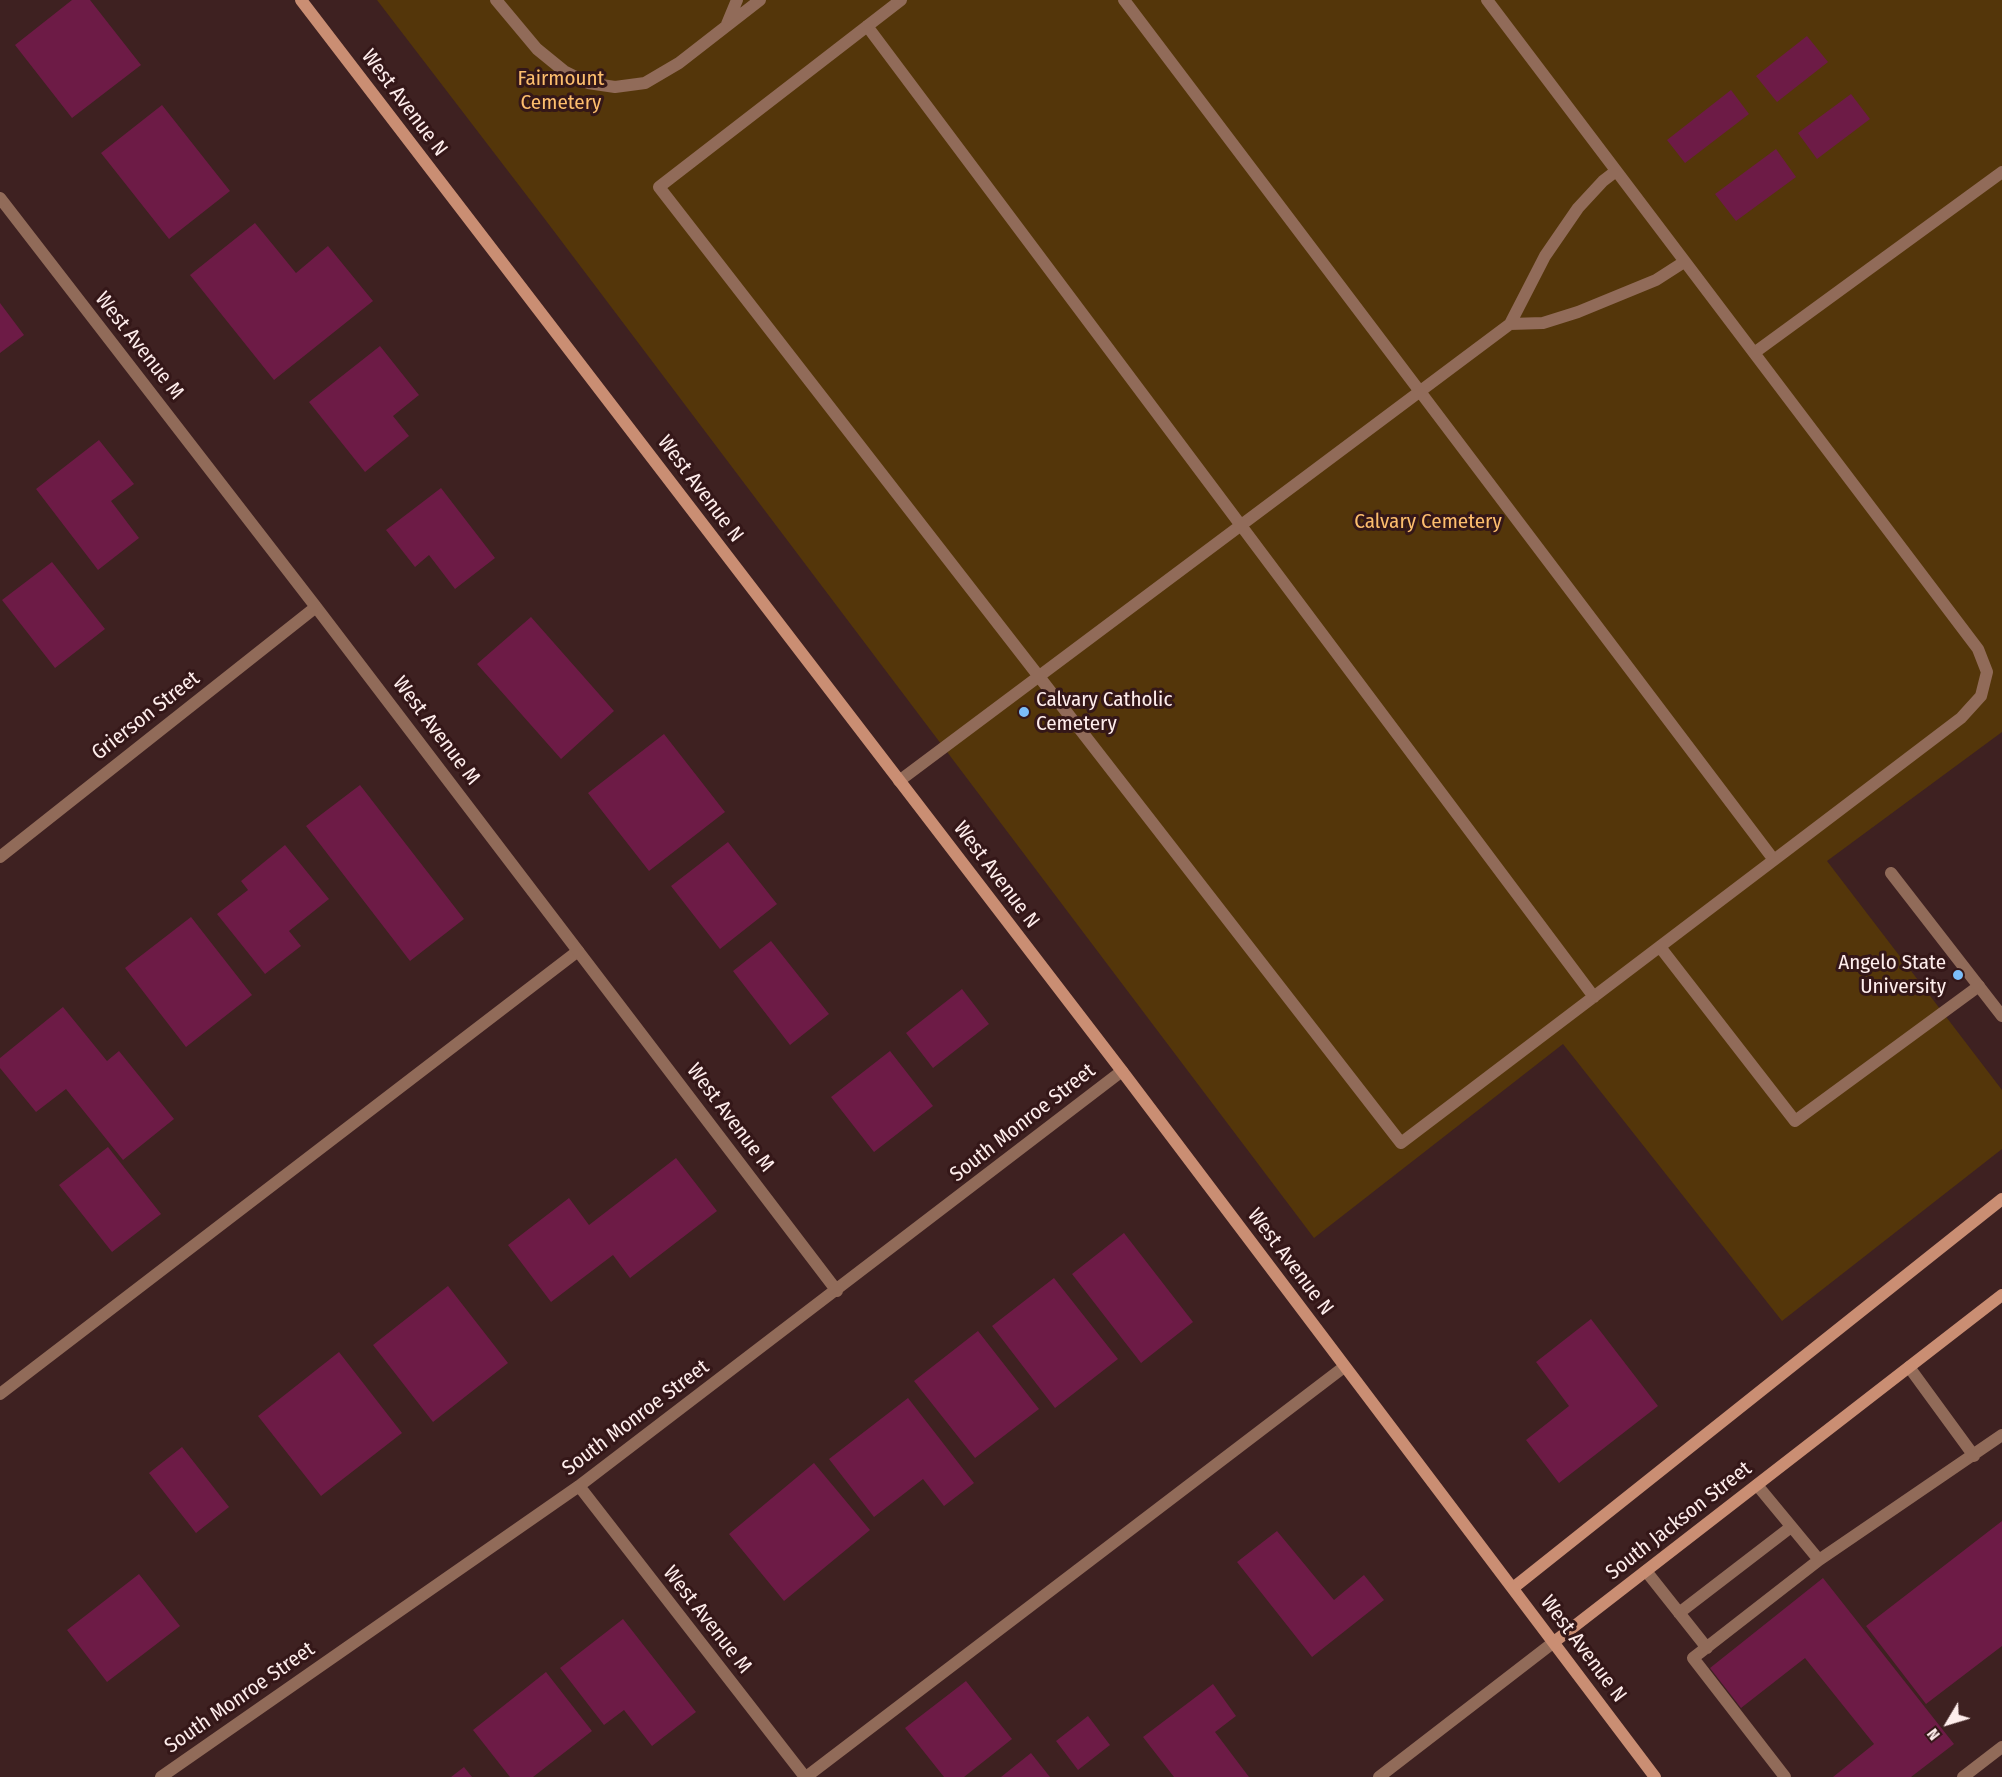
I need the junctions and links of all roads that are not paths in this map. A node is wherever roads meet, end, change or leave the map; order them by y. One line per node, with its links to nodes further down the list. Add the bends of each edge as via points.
1 (300, 0): 20 (main road, West Avenue N)
2 (496, 0): 9 (street, via 537,49 564,71 588,83 615,87 645,83)
3 (737, 0): 9 (street)
4 (760, 0): 9 (street)
5 (901, 0): 8 (street)
6 (1124, 0): 16 (street)
7 (1487, 0): 10 (street)
8 (867, 26): 17 (street); 19 (street, via 659,187)
9 (726, 27)
10 (1616, 171): 13 (street); 14 (street, via 1578,208 1545,256)
11 (2002, 172): 15 (street)
12 (0, 198): 18 (street, West Avenue M)
13 (1684, 262): 14 (street, via 1656,280 1578,312 1543,323); 15 (street)
14 (1510, 324): 16 (street)
15 (1754, 353): 22 (street, via 1978,649 1987,672 1981,696 1961,718)
16 (1420, 392): 17 (street); 22 (street)
17 (1241, 526): 19 (street); 27 (street)
18 (316, 607): 21 (street, Grierson Street); 25 (street, West Avenue M)
19 (1038, 676): 20 (street); 27 (street, via 1401,1143)
20 (899, 781): 29 (main road, West Avenue N)
21 (0, 857)
22 (1774, 860): 24 (street)
23 (1891, 873): 26 (street)
24 (1660, 947): 26 (street, via 1795,1121); 27 (street)
25 (578, 951): 31 (street, West Avenue M); 35 (street)
26 (1978, 986): 28 (street)
27 (1594, 997)
28 (2002, 1016)
29 (1122, 1071): 31 (street, South Monroe Street); 33 (main road, West Avenue N)
30 (2002, 1199): 43 (main road)
31 (837, 1291): 39 (street, South Monroe Street)
32 (2002, 1295): 34 (main road, South Jackson Street)
33 (1344, 1367): 43 (main road, West Avenue N); 49 (street)
34 (1909, 1367): 37 (street); 38 (main road, South Jackson Street)
35 (0, 1394)
36 (2002, 1436): 37 (street)
37 (1974, 1456): 41 (street)
38 (1757, 1485): 40 (street); 42 (main road, South Jackson Street)
39 (579, 1486): 48 (street, South Monroe Street); 49 (street, West Avenue M)
40 (1791, 1527): 41 (street); 44 (street)
41 (1819, 1560): 46 (street)
42 (1646, 1571): 44 (street); 45 (main road, South Jackson Street)
43 (1513, 1588): 45 (main road, West Avenue N)
44 (1679, 1613): 46 (street)
45 (1554, 1642): 50 (street, South Jackson Street); 51 (main road, West Avenue N)
46 (1707, 1648): 52 (street, via 1693,1658)
47 (2002, 1747): 53 (street)
48 (161, 1777)
49 (806, 1777)
50 (1379, 1777)
51 (1655, 1777)
52 (1785, 1777)
53 (1963, 1777)

